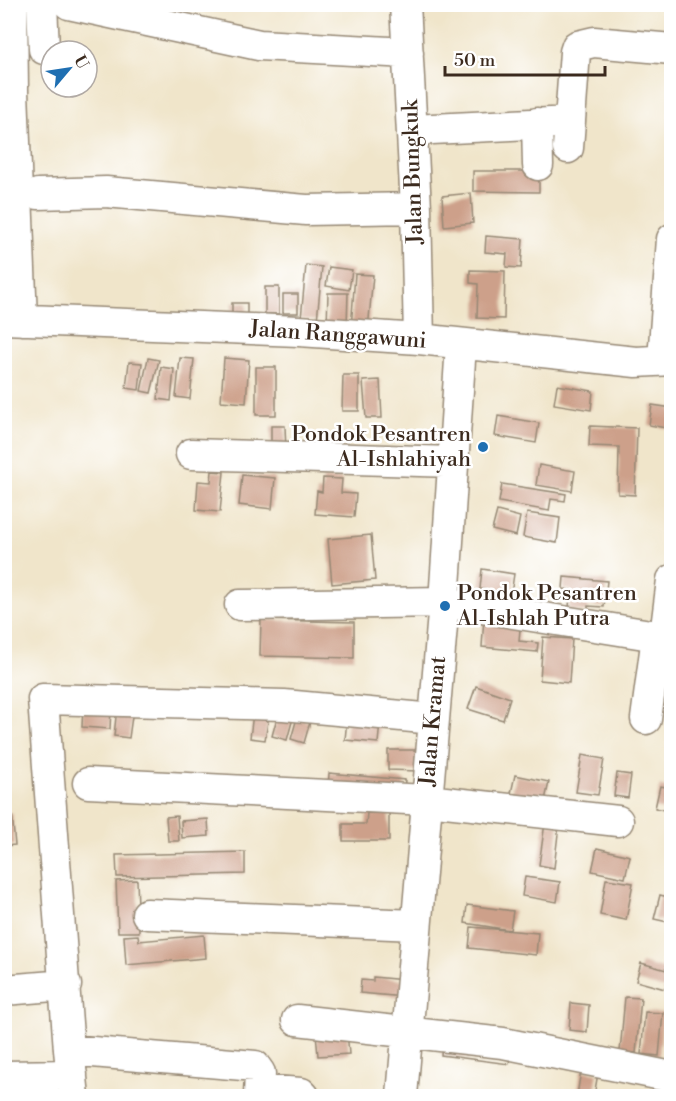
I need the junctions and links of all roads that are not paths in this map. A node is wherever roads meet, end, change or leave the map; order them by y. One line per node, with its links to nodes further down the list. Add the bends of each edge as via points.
1 (12, 4): 15 (street, via 13,91)
2 (42, 4): 6 (street)
3 (69, 4): 5 (street)
4 (405, 4): 8 (street, Jalan Bungkuk)
5 (186, 17): 8 (street, via 259,45)
6 (44, 39)
7 (672, 49): 9 (street, via 594,42 579,45 575,52 568,135)
8 (408, 53): 10 (street, Jalan Bungkuk)
9 (537, 123): 10 (street); 11 (street)
10 (412, 130): 13 (street, Jalan Bungkuk)
11 (538, 165)
12 (39, 195): 13 (street, via 106,192 306,210)
13 (416, 208): 16 (street, Jalan Bungkuk)
14 (672, 239): 18 (street)
15 (27, 320): 16 (street, Jalan Ranggawuni)
16 (419, 339): 17 (street, Jalan Ranggawuni)
17 (461, 345): 18 (street, Jalan Ranggawuni, via 636,362); 20 (street, Jalan Kramat)
18 (667, 360)
19 (190, 454): 20 (street)
20 (453, 462): 22 (street, Jalan Kramat)
21 (672, 580): 24 (street, via 666,628)
22 (444, 602): 23 (street); 24 (street); 25 (street, Jalan Kramat)
23 (240, 605)
24 (657, 636): 26 (street)
25 (434, 719): 28 (street, Jalan Kramat); 32 (street, via 284,705 43,699)
26 (646, 719)
27 (88, 783): 28 (street)
28 (427, 800): 29 (street); 31 (street, Jalan Kramat)
29 (618, 821)
30 (147, 914): 31 (street)
31 (416, 925): 35 (street, Jalan Kramat)
32 (66, 985): 33 (street); 36 (street)
33 (4, 990)
34 (297, 1020): 35 (street)
35 (407, 1031): 38 (street, via 503,1043); 41 (street, Jalan Kramat)
36 (75, 1069): 37 (street); 39 (street, via 126,1056 255,1066 260,1073)
37 (4, 1076)
38 (672, 1077)
39 (259, 1094): 40 (street)
40 (304, 1096)
41 (402, 1096)

